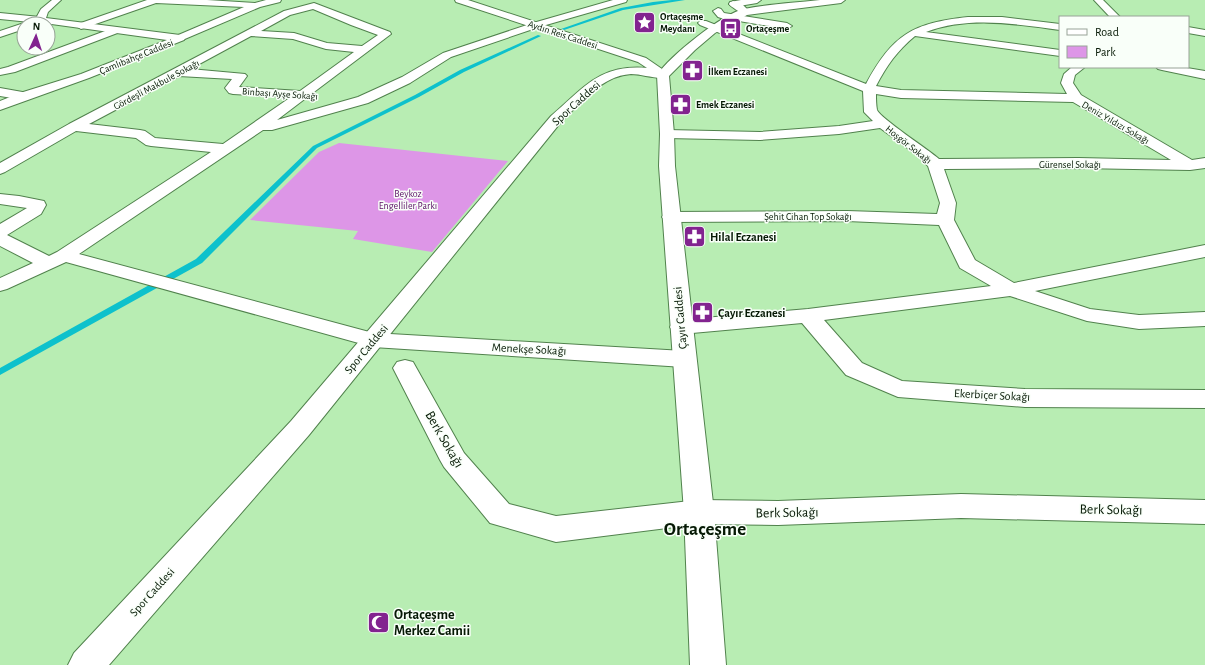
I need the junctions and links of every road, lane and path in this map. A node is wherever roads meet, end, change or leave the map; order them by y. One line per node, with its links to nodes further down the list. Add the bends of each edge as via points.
1 (57, 0): 11 (street)
2 (155, 0): 8 (street); 15 (street)
3 (277, 0): 8 (street)
4 (460, 0): 16 (street, Aydın Reis Caddesi)
5 (622, 0): 16 (street)
6 (841, 0): 9 (street)
7 (1098, 0): 12 (street)
8 (257, 5): 27 (street)
9 (730, 12): 17 (street); 35 (street); 37 (street)
10 (0, 16): 13 (street, Çamlıbahçe Caddesi)
11 (42, 16)
12 (1114, 16)
13 (16, 18)
14 (56, 22): 15 (street, Çamlıbahçe Caddesi)
15 (81, 26): 20 (street, Çamlıbahçe Caddesi)
16 (536, 26): 35 (street, Aydın Reis Caddesi, via 642,60); 43 (street, via 447,55 406,80)
17 (787, 26)
18 (1059, 27): 24 (street, via 1002,20 968,20 941,23)
19 (16, 29): 25 (street)
20 (116, 30): 27 (street, Çamlıbahçe Caddesi); 33 (street)
21 (1189, 30): 22 (street)
22 (1205, 32)
23 (249, 33): 28 (street, via 294,36); 29 (street, Gördeşli Makbule Sokağı, via 287,13 314,6 347,26 386,34); 34 (street, Gördeşli Makbule Sokağı)
24 (913, 33): 30 (street); 37 (street, via 896,47 878,70)
25 (0, 34)
26 (328, 37): 28 (street)
27 (180, 38): 40 (street, Çamlıbahçe Caddesi, via 85,76)
28 (315, 44): 29 (street)
29 (365, 50): 39 (street)
30 (1059, 53)
31 (1078, 68): 42 (street, Deniz Yıldızı Sokağı, via 1070,74 1067,83)
32 (1167, 68): 36 (street)
33 (0, 72)
34 (177, 72): 39 (street, Binbaşı Ayşe Sokağı, via 241,76 231,88 233,90); 46 (street, Gördeşli Makbule Sokağı)
35 (663, 74): 48 (street, Çayır Caddesi); 66 (street, Spor Caddesi, via 631,71 612,74 600,80 556,119)
36 (1205, 75)
37 (869, 89): 42 (street, via 901,94); 45 (street, Hoşgör Sokağı, via 872,112)
38 (0, 92): 40 (street)
39 (311, 95): 47 (street)
40 (24, 96): 44 (street, Çamlıbahçe Caddesi)
41 (333, 97): 43 (street, Binbaşı Ayşe Sokağı)
42 (1076, 98): 51 (street, Deniz Yıldızı Sokağı)
43 (363, 100): 47 (street)
44 (0, 106)
45 (883, 124): 48 (street, via 760,136); 50 (street, Hoşgör Sokağı)
46 (74, 127): 49 (street, via 140,134 151,142); 52 (street, Gördeşli Makbule Sokağı)
47 (253, 131): 49 (street)
48 (667, 134): 55 (street, Çayır Caddesi)
49 (226, 149): 60 (street)
50 (935, 164): 51 (street, Gürensel Sokağı); 56 (street, Hoşgör Sokağı, via 948,203)
51 (1197, 164): 53 (street, Deniz Yıldızı Sokağı)
52 (0, 169)
53 (1205, 175)
54 (0, 199): 57 (street, via 38,205 36,210)
55 (671, 217): 56 (street, Şehit Cihan Top Sokağı, via 847,216); 65 (street, Çayır Caddesi)
56 (945, 220): 62 (street, via 967,264)
57 (0, 232)
58 (0, 239): 60 (street, Menekşe Sokağı)
59 (1205, 251): 62 (street)
60 (57, 259): 61 (street); 66 (street, Menekşe Sokağı, via 132,275)
61 (0, 285)
62 (1012, 290): 63 (street); 64 (street, via 1087,315 1139,322)
63 (808, 316): 65 (street); 69 (street, Ekerbiçer Sokağı, via 854,369 898,389 1025,398)
64 (1205, 319)
65 (681, 327): 67 (street, Çayır Caddesi)
66 (373, 340): 67 (street, Menekşe Sokağı); 72 (street, Spor Caddesi, via 300,428)
67 (684, 359): 70 (street, Çayır Caddesi)
68 (405, 368): 70 (street, Berk Sokağı, via 454,460 500,514 556,529)
69 (1205, 399)
70 (699, 512): 71 (street, Berk Sokağı, via 778,513 961,506); 73 (street, Çayır Caddesi)
71 (1205, 512)
72 (86, 665)
73 (708, 665)

